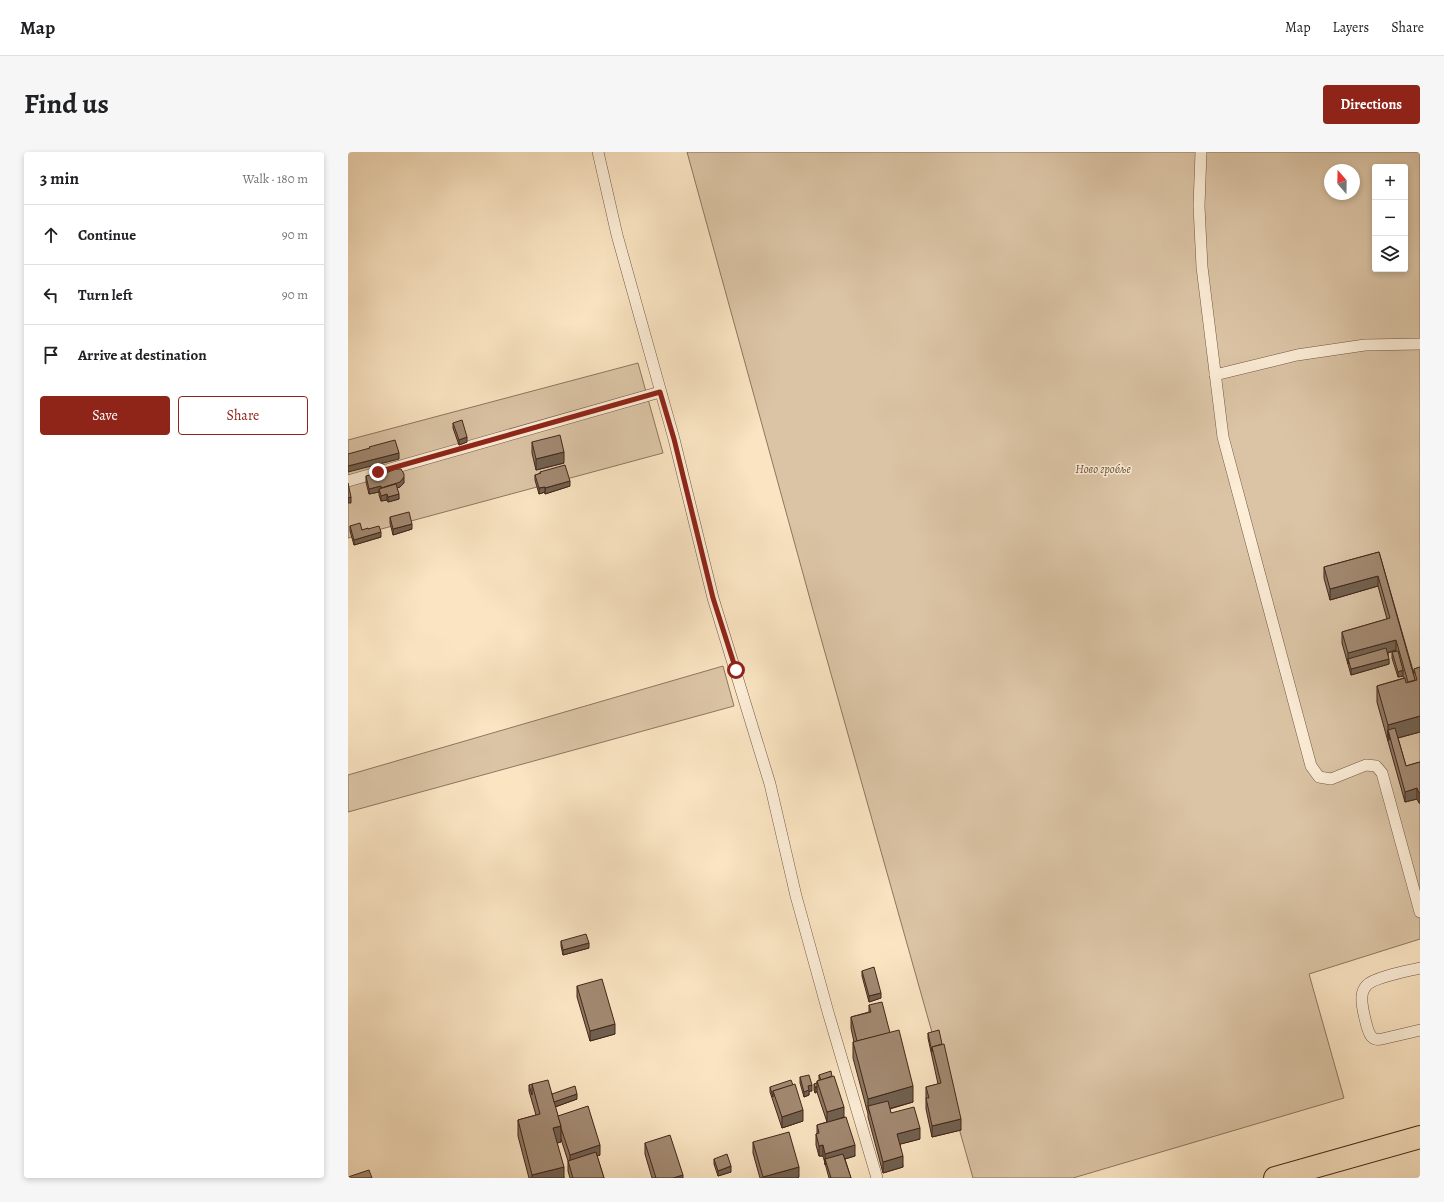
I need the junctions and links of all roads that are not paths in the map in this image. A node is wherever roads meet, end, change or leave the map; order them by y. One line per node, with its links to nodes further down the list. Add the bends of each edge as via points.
1 (598, 152): 5 (lane, via 616,235)
2 (1201, 152): 4 (lane, via 1199,206 1202,267)
3 (1420, 344): 4 (lane, via 1365,345 1312,353)
4 (1215, 375): 7 (lane, via 1223,437 1311,766 1319,777 1331,779 1366,765 1376,766 1382,772)
5 (660, 392): 6 (lane); 11 (lane, via 713,598 770,784 796,896)
6 (348, 481)
7 (1420, 912)
8 (1420, 968): 9 (lane, via 1375,980 1367,985 1362,997 1369,1032 1374,1039 1382,1040)
9 (1420, 1030)
10 (1420, 1137): 12 (main road)
11 (877, 1178)
12 (1275, 1178)

